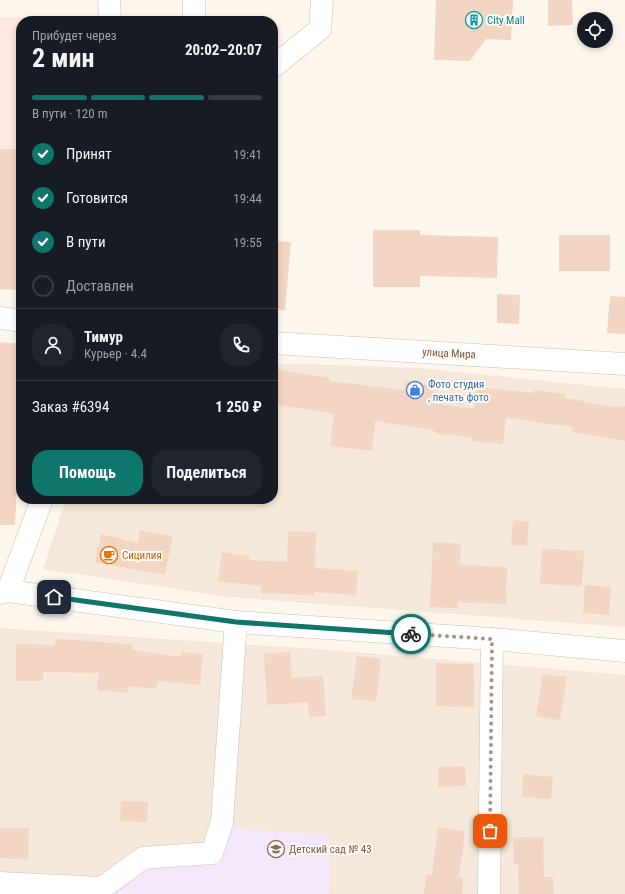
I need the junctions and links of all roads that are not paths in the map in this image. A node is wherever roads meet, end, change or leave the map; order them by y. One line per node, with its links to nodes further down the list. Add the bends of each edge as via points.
1 (109, 0): 4 (street)
2 (194, 0): 5 (street)
3 (322, 0): 6 (street, via 320,29)
4 (110, 16)
5 (194, 16)
6 (278, 63)
7 (0, 318): 8 (street)
8 (16, 320)
9 (278, 342): 10 (street, улица Мира)
10 (625, 364)
11 (40, 504): 12 (street)
12 (4, 592): 13 (street)
13 (236, 622): 14 (street); 16 (street, via 222,822 212,853 143,858 102,888)
14 (492, 639): 15 (street); 17 (street)
15 (625, 651)
16 (0, 883)
17 (489, 894)

